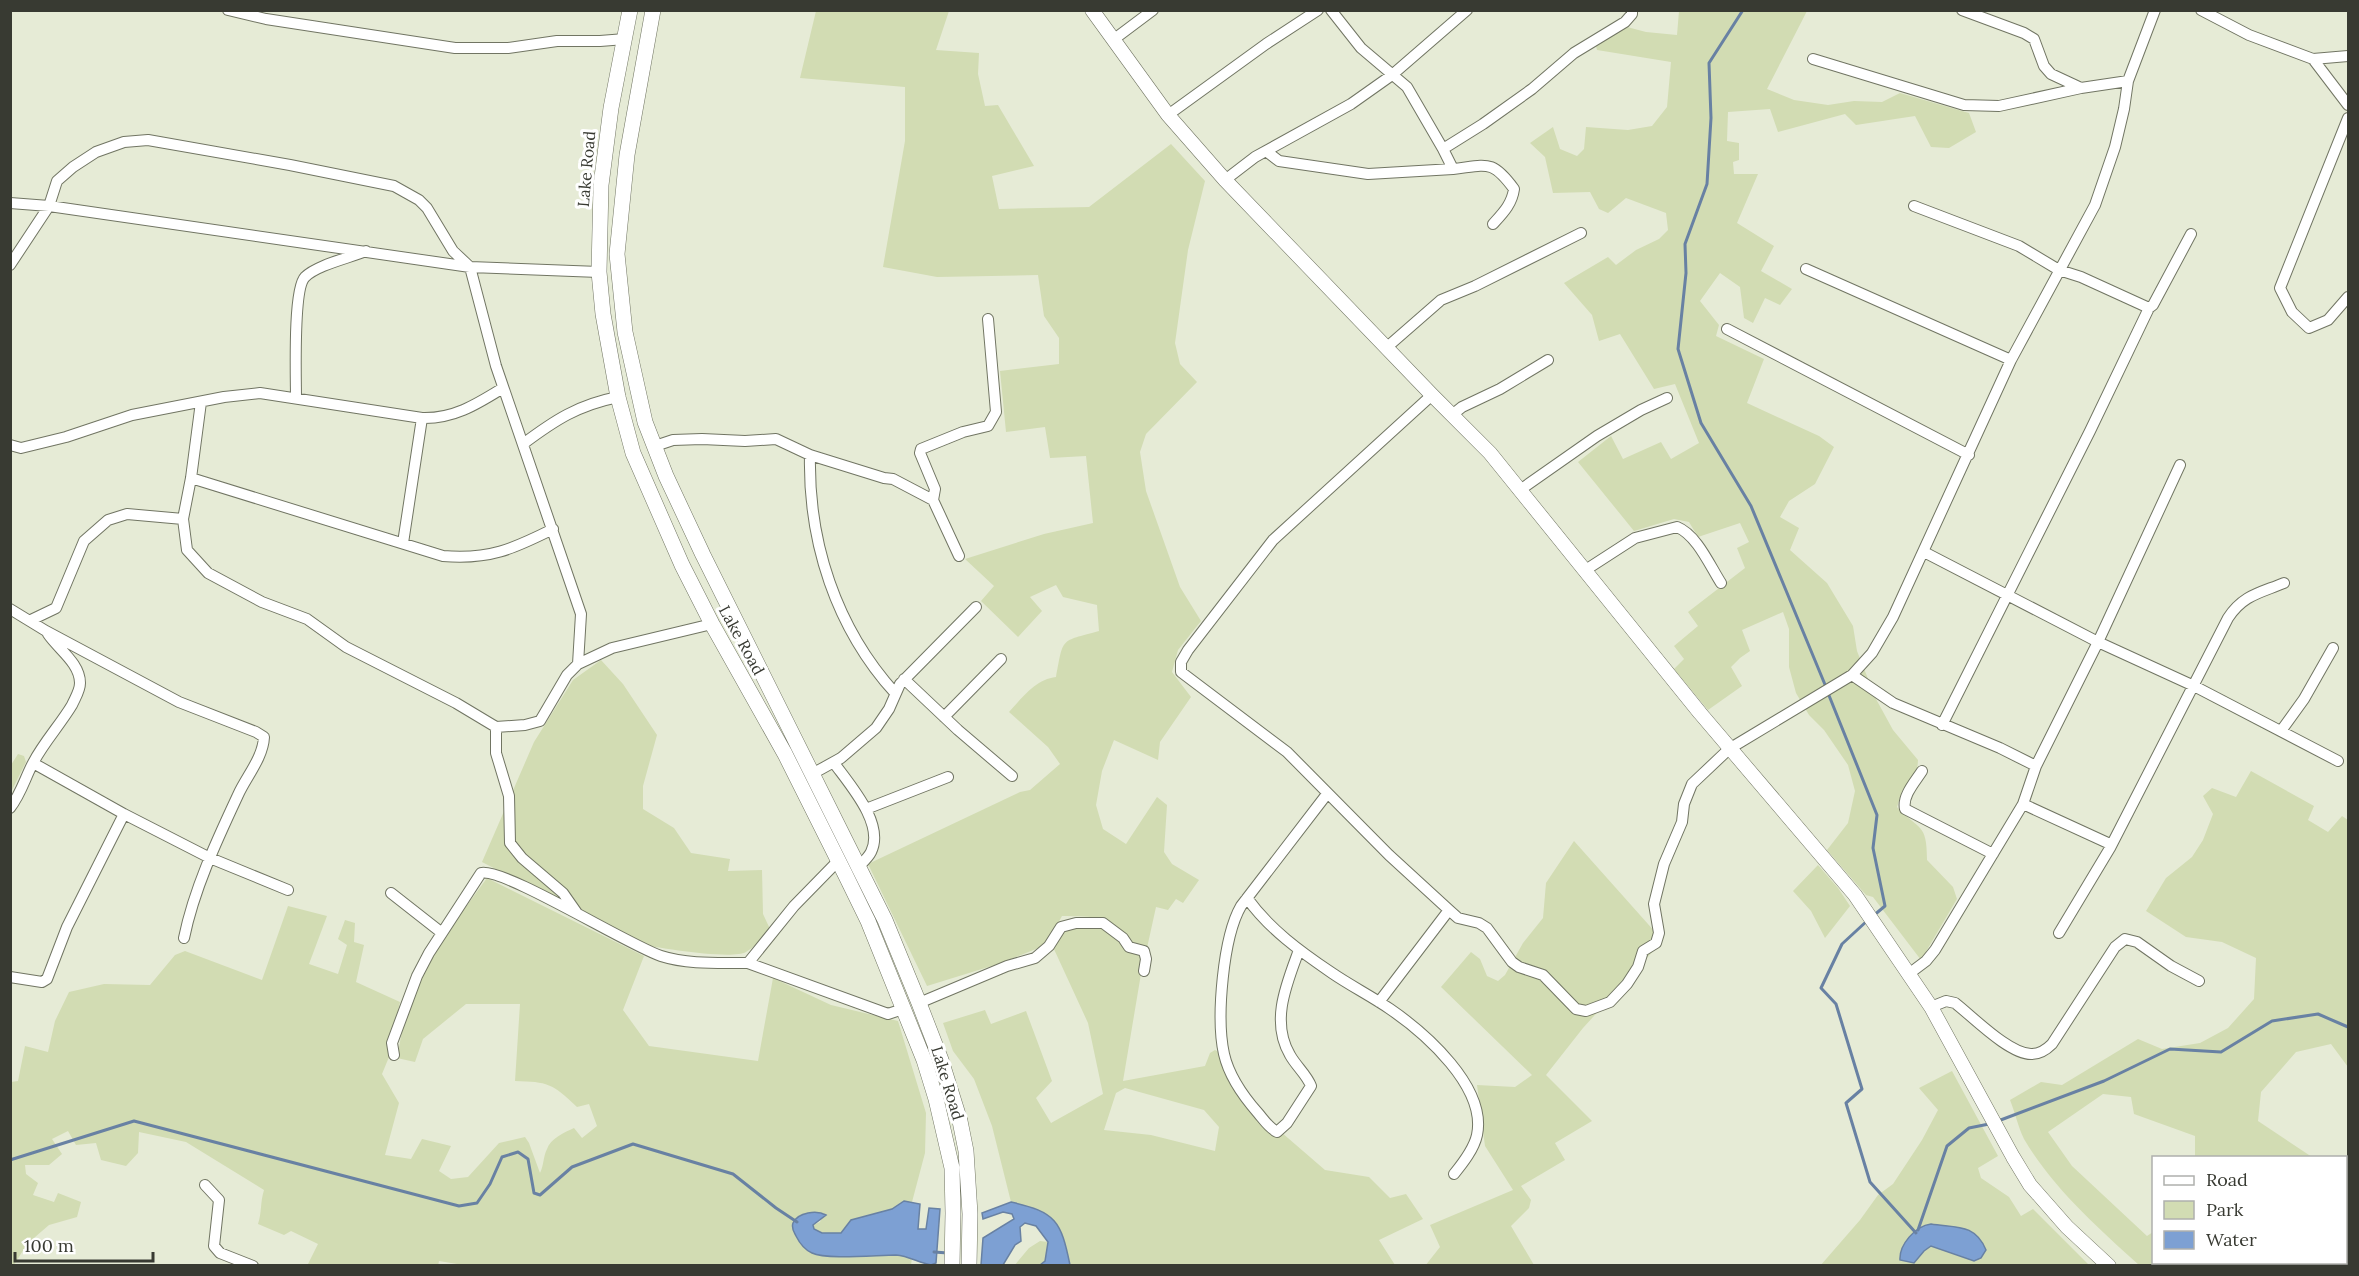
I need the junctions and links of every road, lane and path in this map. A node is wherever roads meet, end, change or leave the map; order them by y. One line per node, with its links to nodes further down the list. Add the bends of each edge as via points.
1 (228, 10): 13 (street, via 455,48)
2 (630, 10): 13 (main road, Lake Road)
3 (653, 10): 57 (main road, Lake Road, via 627,155 617,254 625,332 645,422)
4 (1092, 10): 14 (street)
5 (1153, 10): 14 (street)
6 (1318, 10): 22 (street)
7 (1331, 10): 18 (street, via 1361,48)
8 (1467, 10): 18 (street)
9 (1632, 10): 24 (street, via 1625,21 1574,53 1483,124)
10 (1962, 10): 20 (street, via 2034,39 2044,66)
11 (2155, 10): 19 (street)
12 (2201, 10): 17 (street, via 2249,35)
13 (625, 39): 39 (main road, Lake Road, via 604,152)
14 (1113, 40): 22 (street)
15 (2349, 56): 17 (street)
16 (1813, 59): 20 (street, via 1964,105 1999,106)
17 (2313, 59): 21 (street)
18 (1392, 75): 24 (street, via 1407,87); 25 (street, via 1351,104)
19 (2128, 81): 20 (street); 38 (street, via 2115,147 2095,205)
20 (2081, 88)
21 (2349, 105)
22 (1168, 115): 27 (street)
23 (2349, 118): 40 (street, via 2280,288 2292,312 2309,328 2328,321)
24 (1443, 149): 26 (street)
25 (1266, 151): 26 (street, via 1279,161 1368,174); 27 (street)
26 (1453, 169): 31 (street, via 1491,165 1502,172 1514,194)
27 (1224, 180): 44 (street)
28 (10, 203): 29 (street)
29 (49, 206): 34 (street); 35 (street); 36 (street, via 57,181 73,167 96,152 124,142 148,140 394,186 427,208 453,252)
30 (1914, 207): 38 (street, via 2019,246)
31 (1493, 224)
32 (1581, 233): 44 (street, via 1441,300)
33 (2191, 234): 41 (street)
34 (366, 251): 36 (street); 50 (street, via 311,273 300,285)
35 (10, 265)
36 (470, 267): 39 (street); 47 (street)
37 (1806, 269): 46 (street)
38 (2059, 270): 41 (street, via 2082,276); 46 (street)
39 (599, 272): 49 (main road, Lake Road)
40 (2349, 297)
41 (2149, 308): 72 (street)
42 (988, 319): 63 (street, via 996,412 988,426 921,449 935,489)
43 (1727, 329): 59 (street)
44 (1386, 348): 48 (street)
45 (1548, 360): 53 (street)
46 (2011, 360): 59 (street)
47 (503, 388): 54 (street, via 460,412); 55 (street)
48 (1432, 395): 53 (street); 99 (street, via 1273,540 1181,662 1181,672 1281,746)
49 (618, 397): 55 (street, via 570,412); 76 (main road, Lake Road, via 633,453)
50 (296, 398): 52 (street, via 260,393); 54 (street)
51 (1667, 398): 62 (street, via 1597,436)
52 (201, 402): 56 (street, via 132,416 21,448); 61 (street)
53 (1452, 415): 62 (street, via 1491,453)
54 (422, 418): 66 (street)
55 (523, 444): 65 (street)
56 (10, 445)
57 (655, 446): 58 (street, via 673,440 776,439); 96 (main road, Lake Road, via 736,624)
58 (810, 455): 63 (street, via 893,479); 85 (street, via 810,493 820,553 838,606 861,650)
59 (1969, 455): 67 (street)
60 (2180, 465): 78 (street)
61 (191, 478): 64 (street); 66 (street)
62 (1520, 490): 69 (street)
63 (933, 500): 68 (street)
64 (183, 519): 75 (street, via 127,514 108,520 84,541 56,608); 88 (street, via 187,550 208,573 262,602 307,619 356,652)
65 (553, 529): 66 (street, via 514,548 480,557 443,556); 81 (street, via 581,614)
66 (403, 543)
67 (1924, 552): 72 (street); 82 (street, via 1872,653)
68 (959, 556)
69 (1584, 571): 70 (street, via 1635,538 1677,527 1693,540); 90 (street)
70 (1721, 583)
71 (2284, 583): 84 (street, via 2247,597 2236,606)
72 (2008, 596): 78 (street); 87 (street)
73 (976, 607): 83 (street)
74 (10, 609): 75 (street)
75 (31, 621): 77 (street)
76 (712, 624): 81 (street, via 612,648); 107 (main road, Lake Road, via 785,754)
77 (46, 631): 92 (street, via 78,671 80,683 64,718); 106 (street, via 179,702 264,737 263,749)
78 (2098, 642): 84 (street); 94 (street)
79 (2333, 648): 89 (street)
80 (1001, 659): 86 (street)
81 (578, 664): 88 (street, via 567,675 540,721)
82 (1852, 675): 87 (street, via 1893,703); 90 (street)
83 (904, 679): 85 (street); 86 (street)
84 (2194, 686): 89 (street); 104 (street)
85 (895, 693): 93 (street, via 882,720)
86 (944, 717): 97 (street)
87 (1942, 725): 94 (street)
88 (496, 727): 113 (street, via 496,753 509,796 510,843 562,893)
89 (2281, 731): 91 (street)
90 (1730, 749): 112 (street, via 1689,788 1682,822 1664,864 1654,904 1658,938 1654,946 1643,951 1627,984 1610,1002 1579,1011 1543,975 1512,962 1483,925 1458,918); 120 (street, via 1855,896)
91 (2338, 761)
92 (33, 763): 101 (street); 103 (street)
93 (834, 763): 96 (street); 102 (street)
94 (2036, 766): 100 (street)
95 (1922, 771): 105 (street, via 1906,796 1905,809)
96 (812, 774): 108 (main road, Lake Road)
97 (1012, 776)
98 (948, 777): 102 (street)
99 (1327, 794): 111 (street); 112 (street)
100 (2023, 804): 104 (street); 105 (street)
101 (10, 808)
102 (866, 809): 108 (street, via 873,825 874,842 872,851)
103 (124, 813): 106 (street); 121 (street, via 67,927 47,979 42,982)
104 (2110, 844): 115 (street)
105 (1993, 854): 120 (street, via 1935,950)
106 (210, 858): 109 (street); 116 (street)
107 (838, 861): 118 (street, via 794,906); 126 (main road, Lake Road, via 868,921)
108 (858, 867): 124 (main road, Lake Road)
109 (288, 890)
110 (391, 893): 114 (street)
111 (1247, 898): 117 (street); 117 (street, via 1229,934 1221,1002 1222,1040 1235,1083 1277,1132 1311,1086 1287,1049 1281,1022 1282,998)
112 (1449, 910): 123 (street)
113 (577, 914): 114 (street, via 523,886 485,872 479,875); 118 (street, via 663,956)
114 (442, 933): 127 (street, via 417,976 399,1021 392,1044)
115 (2059, 933)
116 (184, 938)
117 (1299, 950): 123 (street)
118 (748, 963): 126 (street, via 888,1014)
119 (1144, 971): 124 (street, via 1144,951 1129,947 1108,925 1076,923 1062,927 1035,958)
120 (1910, 973): 125 (street)
121 (10, 977)
122 (2199, 981): 125 (street, via 2137,942 2125,939 2115,947 2052,1044 2031,1055 2010,1047 1955,1003 1946,1001)
123 (1379, 1002): 128 (street, via 1428,1042 1468,1089 1476,1110 1476,1137)
124 (919, 1003): 132 (main road, Lake Road, via 941,1060 966,1152)
125 (1932, 1007): 133 (street, via 2030,1185)
126 (903, 1010): 131 (main road, Lake Road, via 924,1060 952,1168)
127 (394, 1055)
128 (1454, 1174)
129 (205, 1185): 130 (street, via 219,1200 214,1246 220,1253)
130 (253, 1266)
131 (952, 1266)
132 (969, 1266)
133 (2109, 1266)

